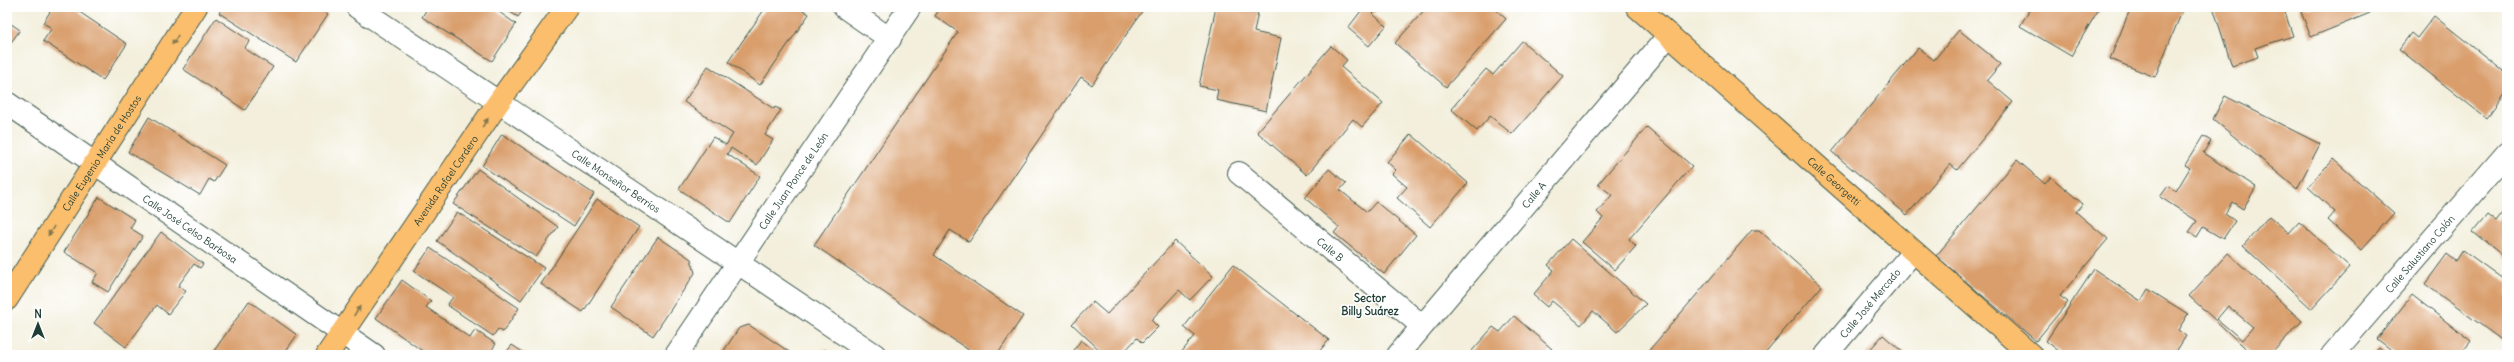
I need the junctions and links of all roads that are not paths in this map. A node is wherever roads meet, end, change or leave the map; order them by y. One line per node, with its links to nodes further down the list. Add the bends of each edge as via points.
1 (196, 7): 12 (main road, Calle Eugenio María de Hostos, one-way to 12)
2 (357, 7): 10 (street, Calle Monseñor Berríos)
3 (567, 7): 10 (main road, Avenida Rafael Cordero)
4 (844, 7): 8 (street)
5 (910, 7): 8 (street, Calle Juan Ponce de León)
6 (1637, 7): 7 (main road, Calle Georgetti)
7 (1669, 35): 14 (main road, Calle Georgetti); 17 (street, Calle A)
8 (890, 39): 15 (street, Calle Juan Ponce de León)
9 (7, 103): 12 (street, Calle José Celso Barbosa)
10 (498, 103): 15 (street, Calle Monseñor Berríos); 18 (main road, Avenida Rafael Cordero, one-way to 10)
11 (2507, 153): 26 (street, Calle Salustiano Colón)
12 (94, 163): 16 (main road, Calle Eugenio María de Hostos, one-way to 16); 18 (street, Calle José Celso Barbosa)
13 (1239, 173): 17 (street, Calle B)
14 (1913, 252): 24 (street, Calle José Mercado); 25 (main road, Calle Georgetti)
15 (738, 264): 21 (street, Calle Juan Ponce de León); 22 (street, Calle Monseñor Berríos)
16 (7, 300)
17 (1421, 325): 23 (street, Calle A)
18 (342, 333): 19 (main road, Avenida Rafael Cordero); 20 (street, Calle José Celso Barbosa)
19 (327, 355)
20 (374, 355)
21 (676, 355)
22 (874, 355)
23 (1398, 355)
24 (1826, 355)
25 (2031, 355)
26 (2332, 355)

